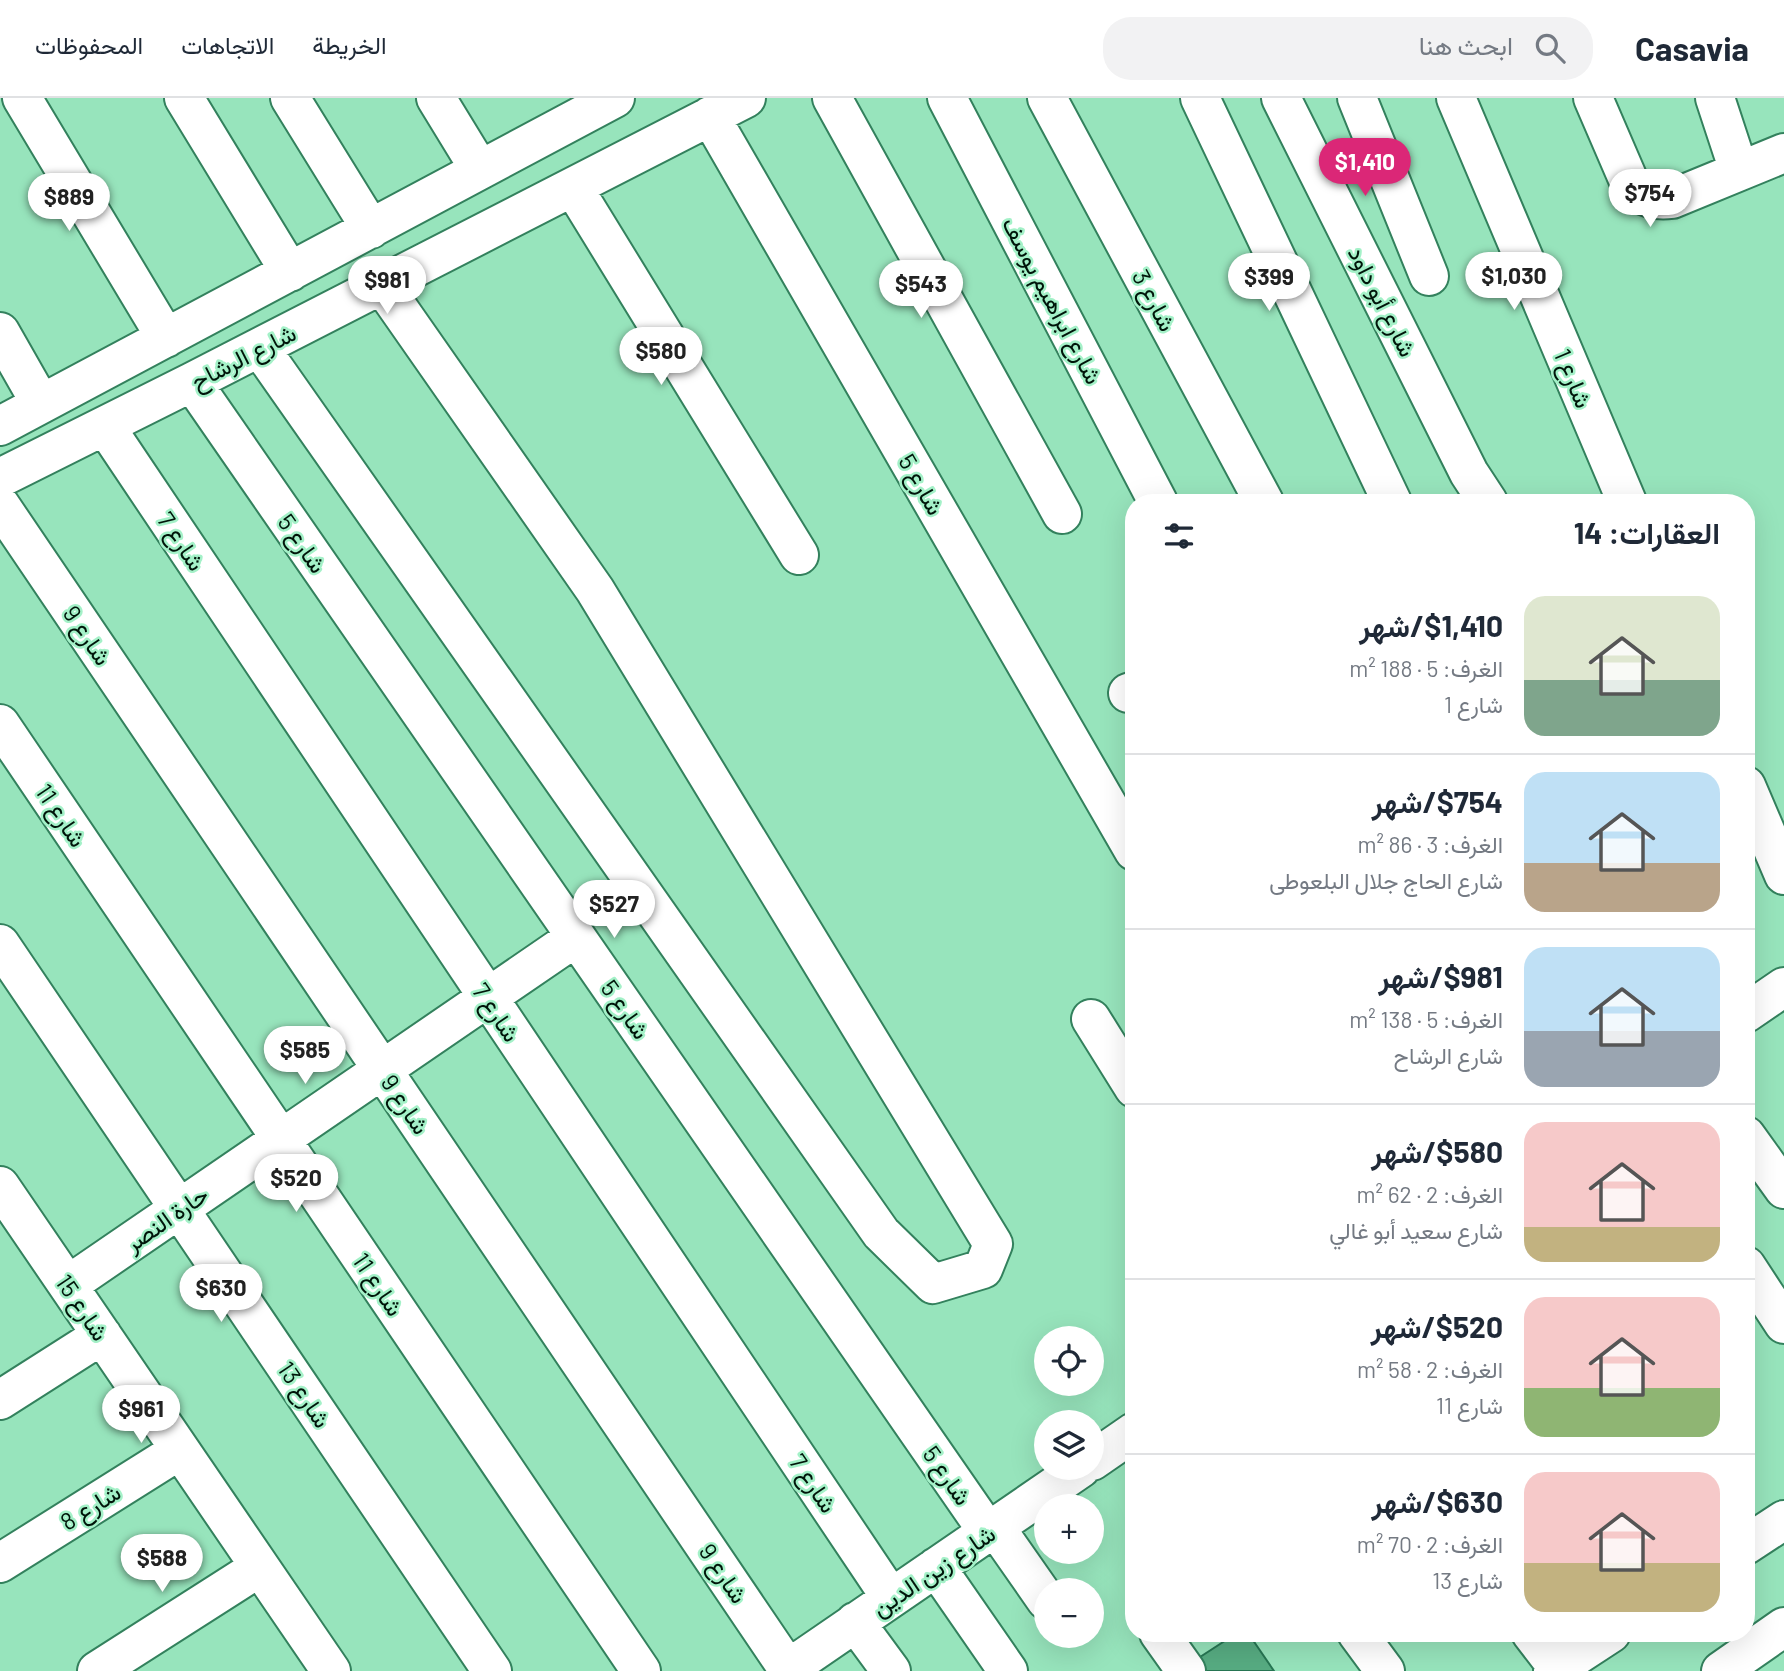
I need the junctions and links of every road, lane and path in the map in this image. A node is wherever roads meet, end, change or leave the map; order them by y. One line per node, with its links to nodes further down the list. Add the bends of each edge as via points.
1 (22, 98): 26 (street)
2 (184, 98): 22 (street)
3 (290, 98): 21 (street)
4 (436, 98): 18 (street)
5 (746, 98): 16 (street, شارع الرشاح)
6 (832, 98): 39 (street)
7 (947, 98): 33 (street, شارع ابراهيم يوسف)
8 (1047, 98): 34 (street, شارع 3)
9 (1200, 98): 35 (street)
10 (1281, 98): 36 (street, شارع أبو داود)
11 (1357, 98): 23 (street)
12 (1456, 98): 37 (street, شارع 1)
13 (1593, 98): 19 (street, via 1626,176 1639,194 1661,201 1672,199)
14 (1715, 98): 19 (street)
15 (611, 99): 18 (street, شارع الرشاح)
16 (710, 116): 20 (street, شارع الرشاح); 43 (street, شارع 5)
17 (1784, 153): 19 (street)
18 (480, 170): 21 (street, شارع الرشاح)
19 (1739, 171)
20 (573, 187): 24 (street, شارع الرشاح); 40 (street)
21 (371, 229): 22 (street, شارع الرشاح)
22 (290, 272): 26 (street, شارع الرشاح)
23 (1429, 276)
24 (382, 285): 27 (street, شارع الرشاح); 27 (street, via 595,590 993,1244 983,1269 933,1284 881,1233)
25 (0, 332): 29 (street)
26 (166, 338): 29 (street, شارع الرشاح)
27 (260, 348): 28 (street, شارع الرشاح)
28 (192, 382): 31 (street, شارع الرشاح); 45 (street, شارع 5)
29 (41, 404): 30 (street, شارع الرشاح)
30 (0, 426)
31 (105, 426): 32 (street, شارع الرشاح); 47 (street, شارع 7)
32 (0, 478)
33 (1154, 494)
34 (1260, 494)
35 (1388, 494)
36 (1483, 494)
37 (1624, 494)
38 (0, 505): 49 (street, شارع 9)
39 (1062, 514)
40 (799, 555)
41 (0, 724): 51 (street, شارع 11)
42 (1755, 807): 44 (street)
43 (1125, 835)
44 (1784, 875)
45 (576, 937): 47 (street, حارة النصر); 63 (street, شارع 5)
46 (0, 944): 55 (street, شارع 13)
47 (487, 997): 49 (street, حارة النصر); 68 (street, شارع 7)
48 (1091, 1019): 50 (street)
49 (382, 1069): 51 (street, حارة النصر); 77 (street, شارع 9)
50 (1125, 1074)
51 (281, 1139): 55 (street, حارة النصر); 80 (street, شارع 11)
52 (1755, 1149): 54 (street)
53 (0, 1186): 57 (street, شارع 15)
54 (1784, 1189)
55 (179, 1209): 57 (street, حارة النصر); 79 (street, شارع 13)
56 (1755, 1280): 58 (street)
57 (68, 1285): 59 (street, شارع 15)
58 (1784, 1324)
59 (102, 1335): 60 (street); 61 (street, شارع 15)
60 (0, 1400)
61 (180, 1450): 64 (street, شارع 8); 65 (street, شارع 15)
62 (1064, 1480): 63 (street, شارع زين الدين)
63 (991, 1530): 66 (street, شارع زين الدين); 67 (street, شارع 5)
64 (0, 1563)
65 (260, 1567): 76 (street, شارع 15); 78 (street)
66 (936, 1567): 68 (street, شارع زين الدين); 82 (street)
67 (1034, 1585)
68 (891, 1598): 69 (street, شارع زين الدين)
69 (856, 1622): 77 (street, شارع زين الدين); 81 (street)
70 (1784, 1627): 85 (street)
71 (1165, 1642): 83 (street)
72 (1364, 1642): 84 (street)
73 (1541, 1642): 75 (street)
74 (1599, 1642): 75 (street)
75 (1567, 1667)
76 (328, 1670)
77 (786, 1670)
78 (97, 1671)
79 (492, 1671)
80 (641, 1671)
81 (891, 1671)
82 (1007, 1671)
83 (1185, 1671)
84 (1385, 1671)
85 (1721, 1671)

